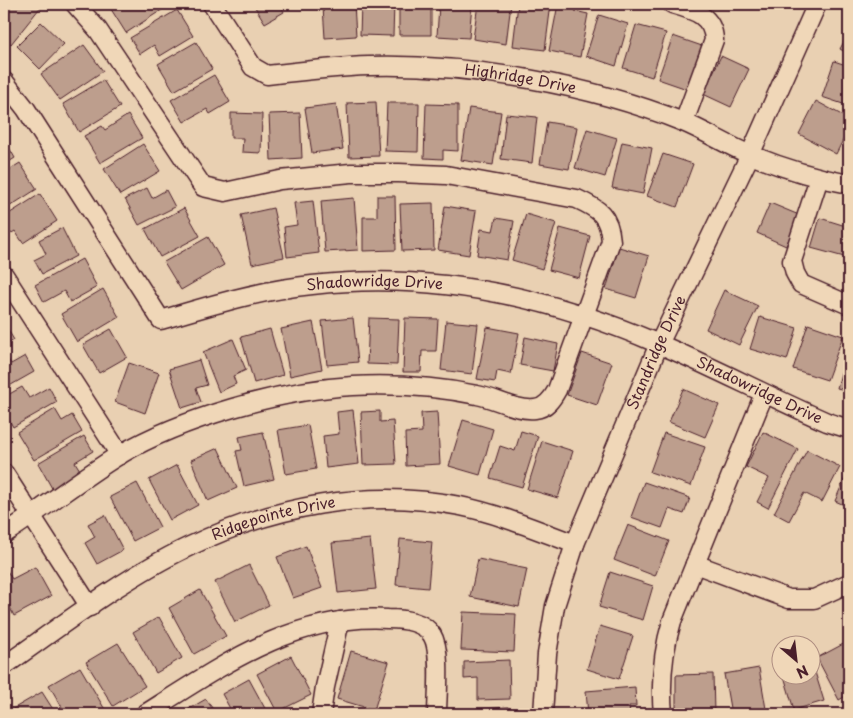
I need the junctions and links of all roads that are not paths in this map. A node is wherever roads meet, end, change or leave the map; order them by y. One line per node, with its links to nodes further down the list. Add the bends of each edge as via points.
1 (75, 4): 12 (street, via 98,30 203,187 225,192 280,180 351,173 446,175 577,199 592,206 606,218 611,241)
2 (212, 4): 6 (street, Highridge Drive, via 253,67 267,75 369,66 497,74 618,101)
3 (672, 4): 6 (street, via 702,14 714,30 714,40)
4 (817, 4): 7 (street, Standridge Drive)
5 (4, 81): 12 (street, Shadowridge Drive, via 26,108 161,320 265,292 312,284 379,280 460,285 513,295)
6 (684, 122): 7 (street, Highridge Drive)
7 (750, 155): 8 (street, Highridge Drive); 13 (street, Standridge Drive)
8 (819, 178): 9 (street, Highridge Drive); 11 (street, via 795,246 793,267 801,284)
9 (849, 184)
10 (4, 275): 16 (street)
11 (849, 305)
12 (584, 315): 13 (street, Shadowridge Drive); 16 (street, via 557,390 551,401 536,410 478,395 432,389 326,388 275,398 193,421)
13 (659, 344): 14 (street, Shadowridge Drive); 20 (street, Standridge Drive)
14 (764, 394): 15 (street, Shadowridge Drive); 21 (street)
15 (849, 429)
16 (120, 455): 18 (street)
17 (4, 473): 18 (street)
18 (32, 515): 19 (street); 23 (street)
19 (4, 534)
20 (575, 544): 23 (street, Ridgepointe Drive, via 486,512 458,506 393,498 330,503 290,510 188,547); 29 (street, Standridge Drive, via 555,606 547,654)
21 (695, 564): 22 (street, via 789,600 814,598); 30 (street, via 666,642 661,695)
22 (849, 583)
23 (90, 607): 25 (street, Ridgepointe Drive)
24 (340, 621): 26 (street, via 276,637 234,658); 27 (street); 28 (street, via 396,619 427,629 437,648)
25 (4, 666)
26 (145, 714)
27 (321, 714)
28 (437, 714)
29 (544, 714)
30 (663, 714)

